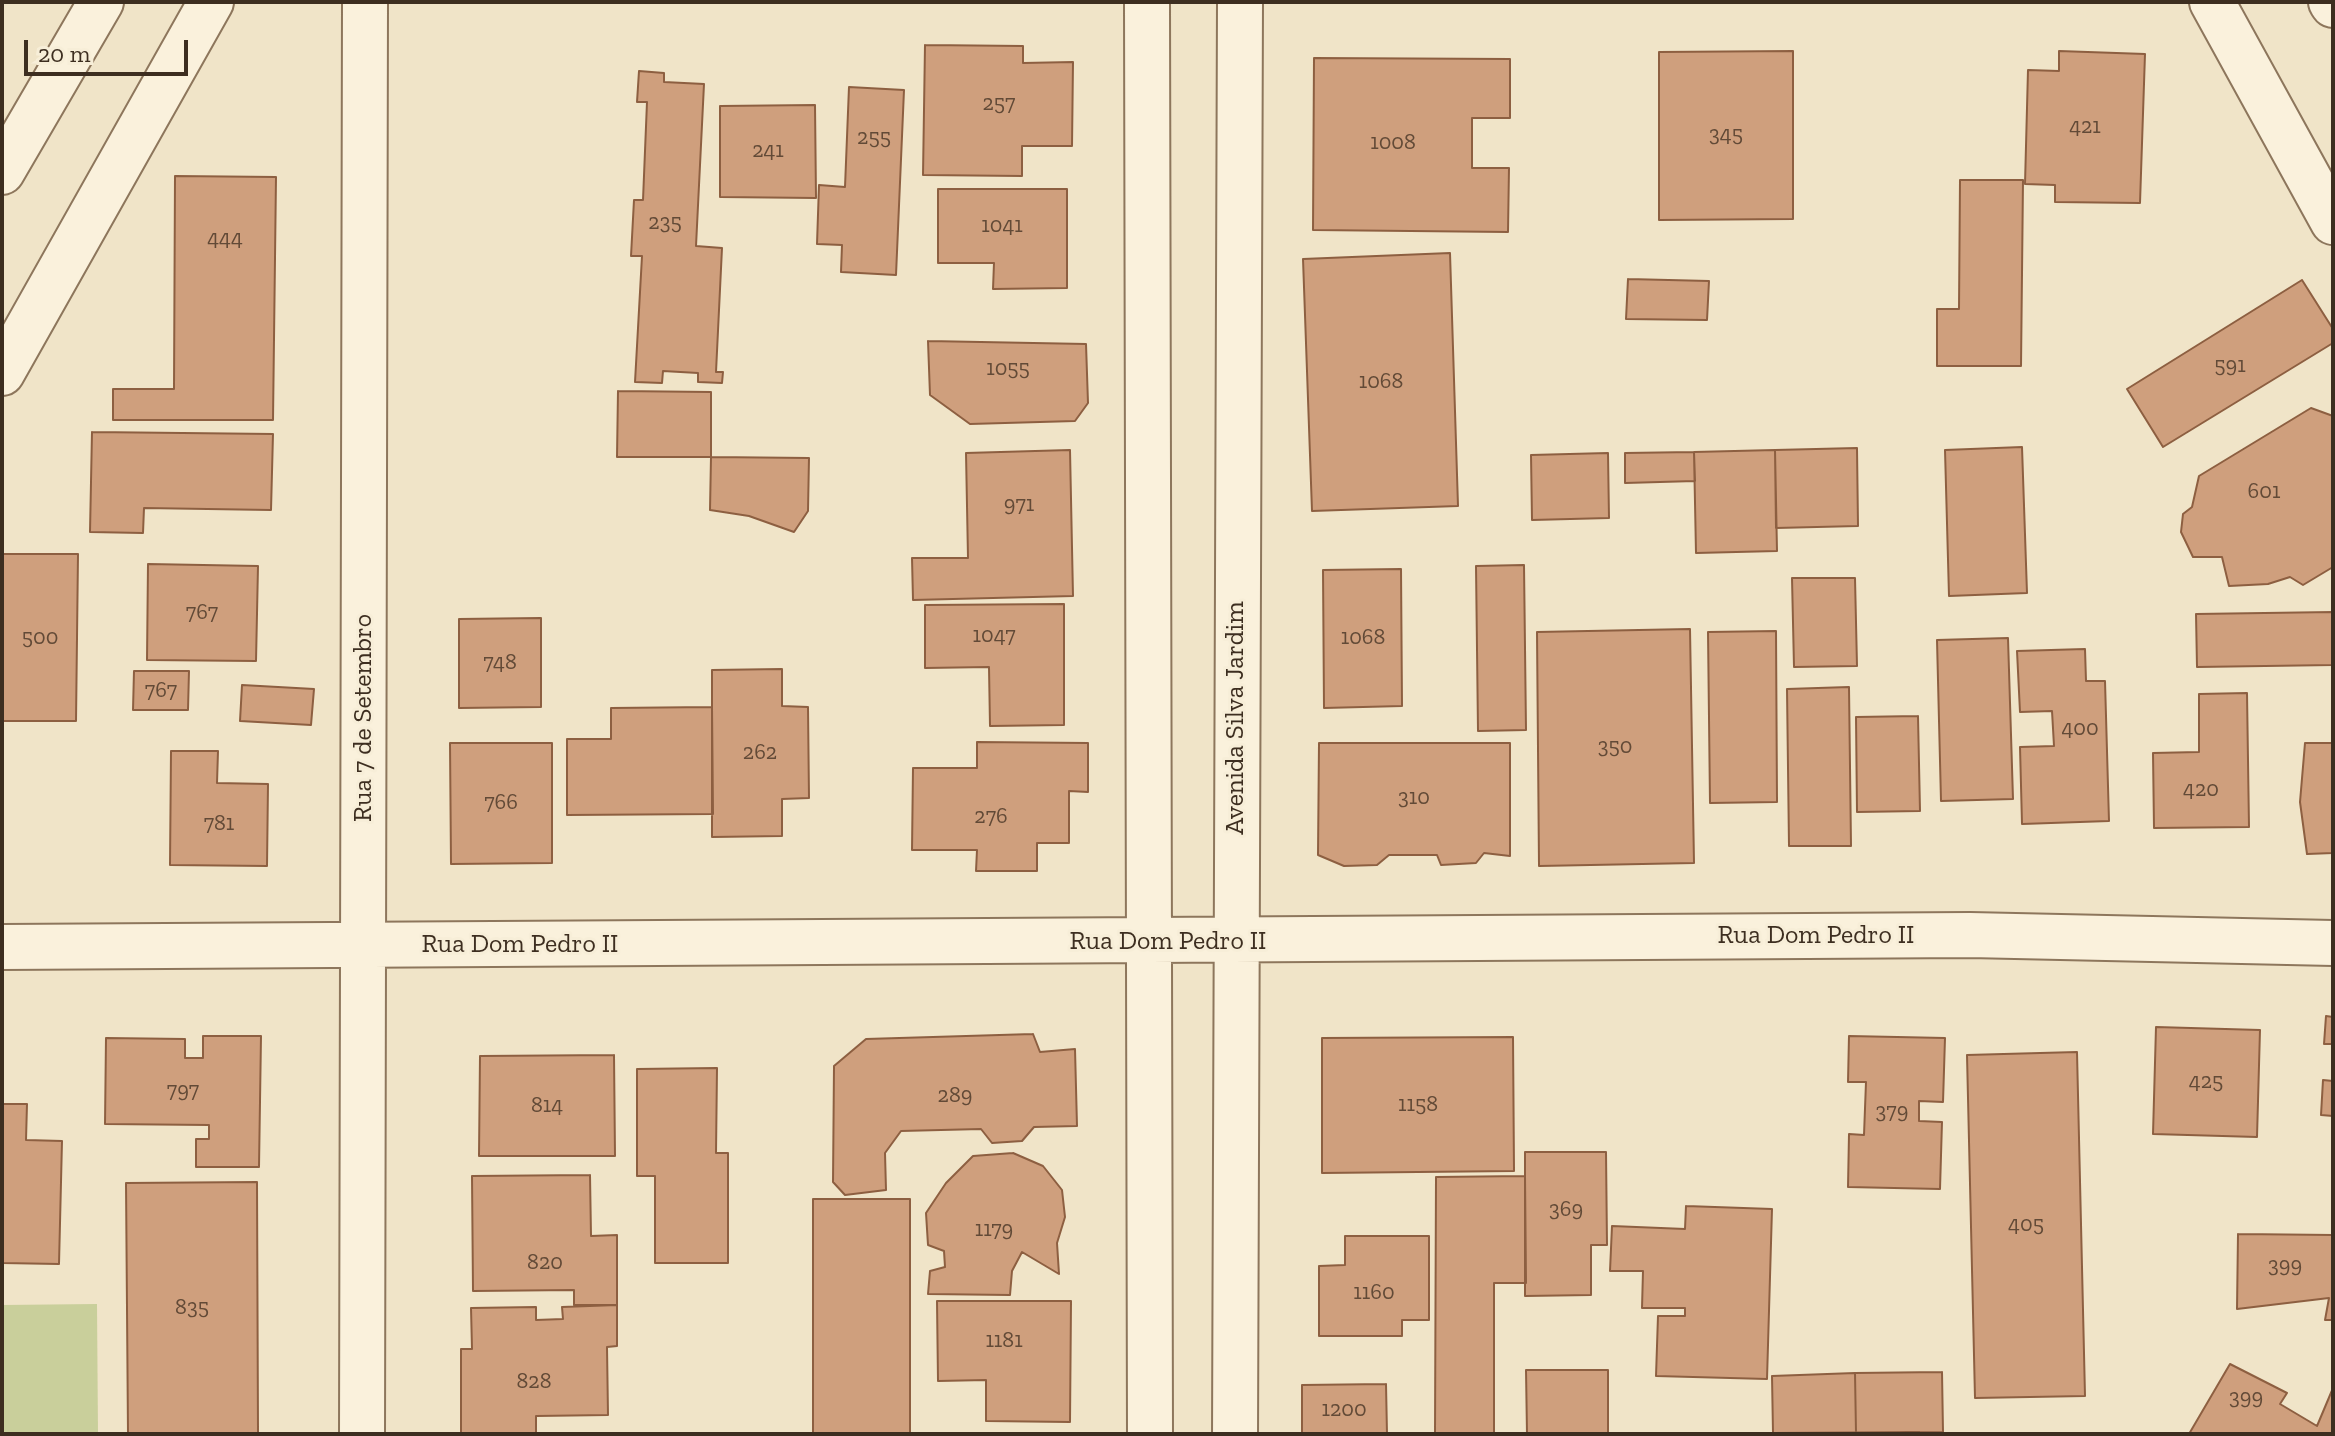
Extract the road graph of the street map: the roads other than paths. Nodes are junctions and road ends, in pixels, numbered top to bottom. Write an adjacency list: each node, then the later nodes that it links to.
1 (101, 2): 7 (street)
2 (211, 2): 9 (street)
3 (365, 2): 13 (street, Rua 7 de Setembro)
4 (1147, 2): 11 (street)
5 (1240, 2): 10 (street, Avenida Silva Jardim)
6 (2212, 2): 8 (street)
7 (2, 172)
8 (2333, 222)
9 (2, 373)
10 (1235, 941): 11 (street, Rua Dom Pedro II); 12 (street, Rua Dom Pedro II); 17 (street, Avenida Silva Jardim)
11 (1149, 942): 13 (street, Rua Dom Pedro II); 16 (street)
12 (2333, 943)
13 (363, 946): 14 (street, Rua Dom Pedro II); 15 (street, Rua 7 de Setembro)
14 (2, 947)
15 (362, 1434)
16 (1150, 1434)
17 (1235, 1434)

